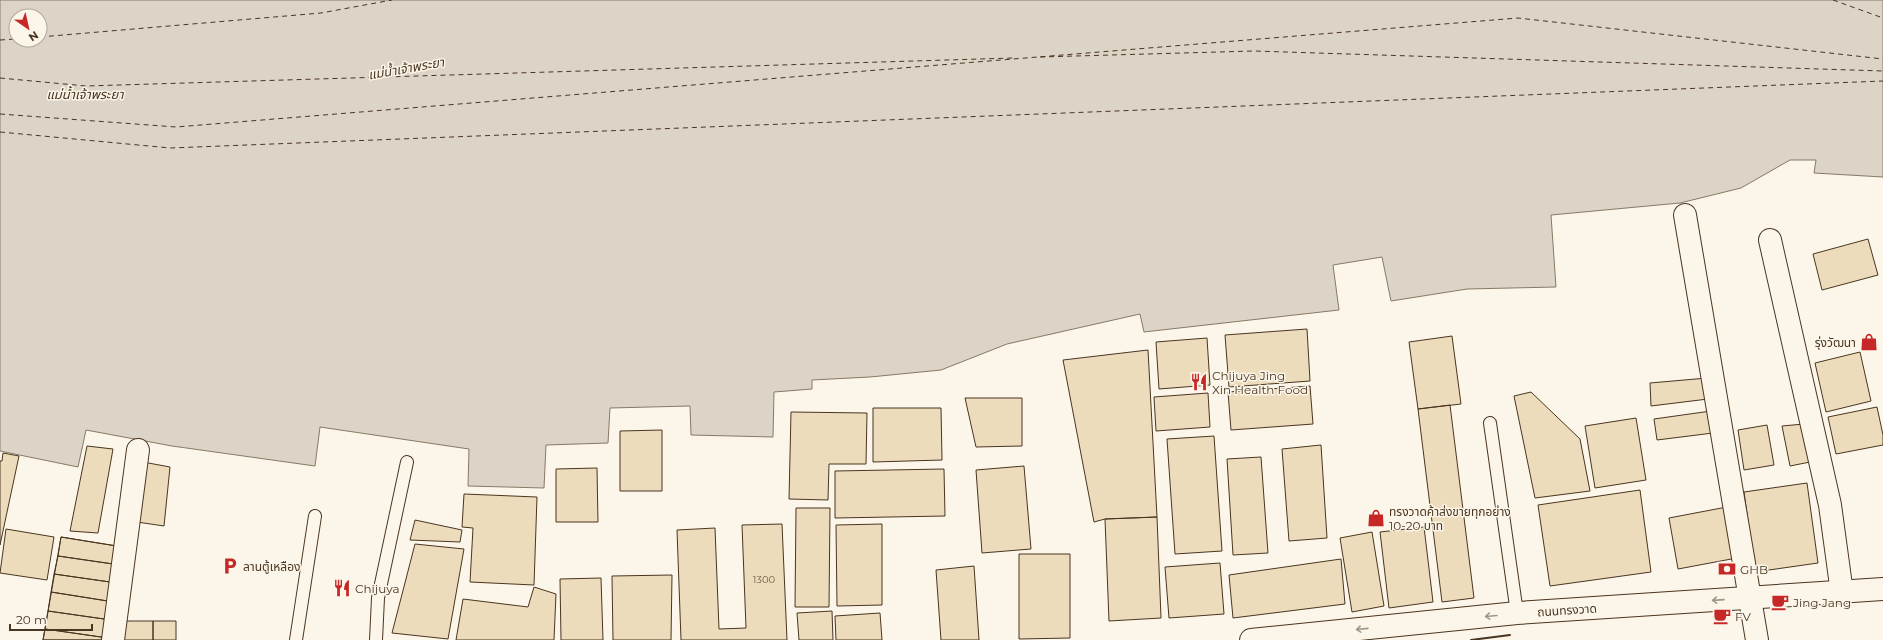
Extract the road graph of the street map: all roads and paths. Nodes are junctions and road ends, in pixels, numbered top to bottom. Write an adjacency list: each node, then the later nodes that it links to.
1 (1685, 215): 9 (street)
2 (1770, 240): 8 (street)
3 (1490, 423): 10 (lane)
4 (138, 450): 11 (street)
5 (407, 462): 13 (lane)
6 (315, 516): 12 (lane)
7 (1883, 589): 8 (street, ถนนทรงวาด)
8 (1842, 593): 9 (street, ถนนทรงวาด)
9 (1751, 598): 10 (street, ถนนทรงวาด, one-way to 10); 15 (street)
10 (1517, 613): 14 (street, ถนนทรงวาด, one-way to 14)
11 (113, 640)
12 (296, 640)
13 (376, 640)
14 (1251, 640)
15 (1757, 640)

